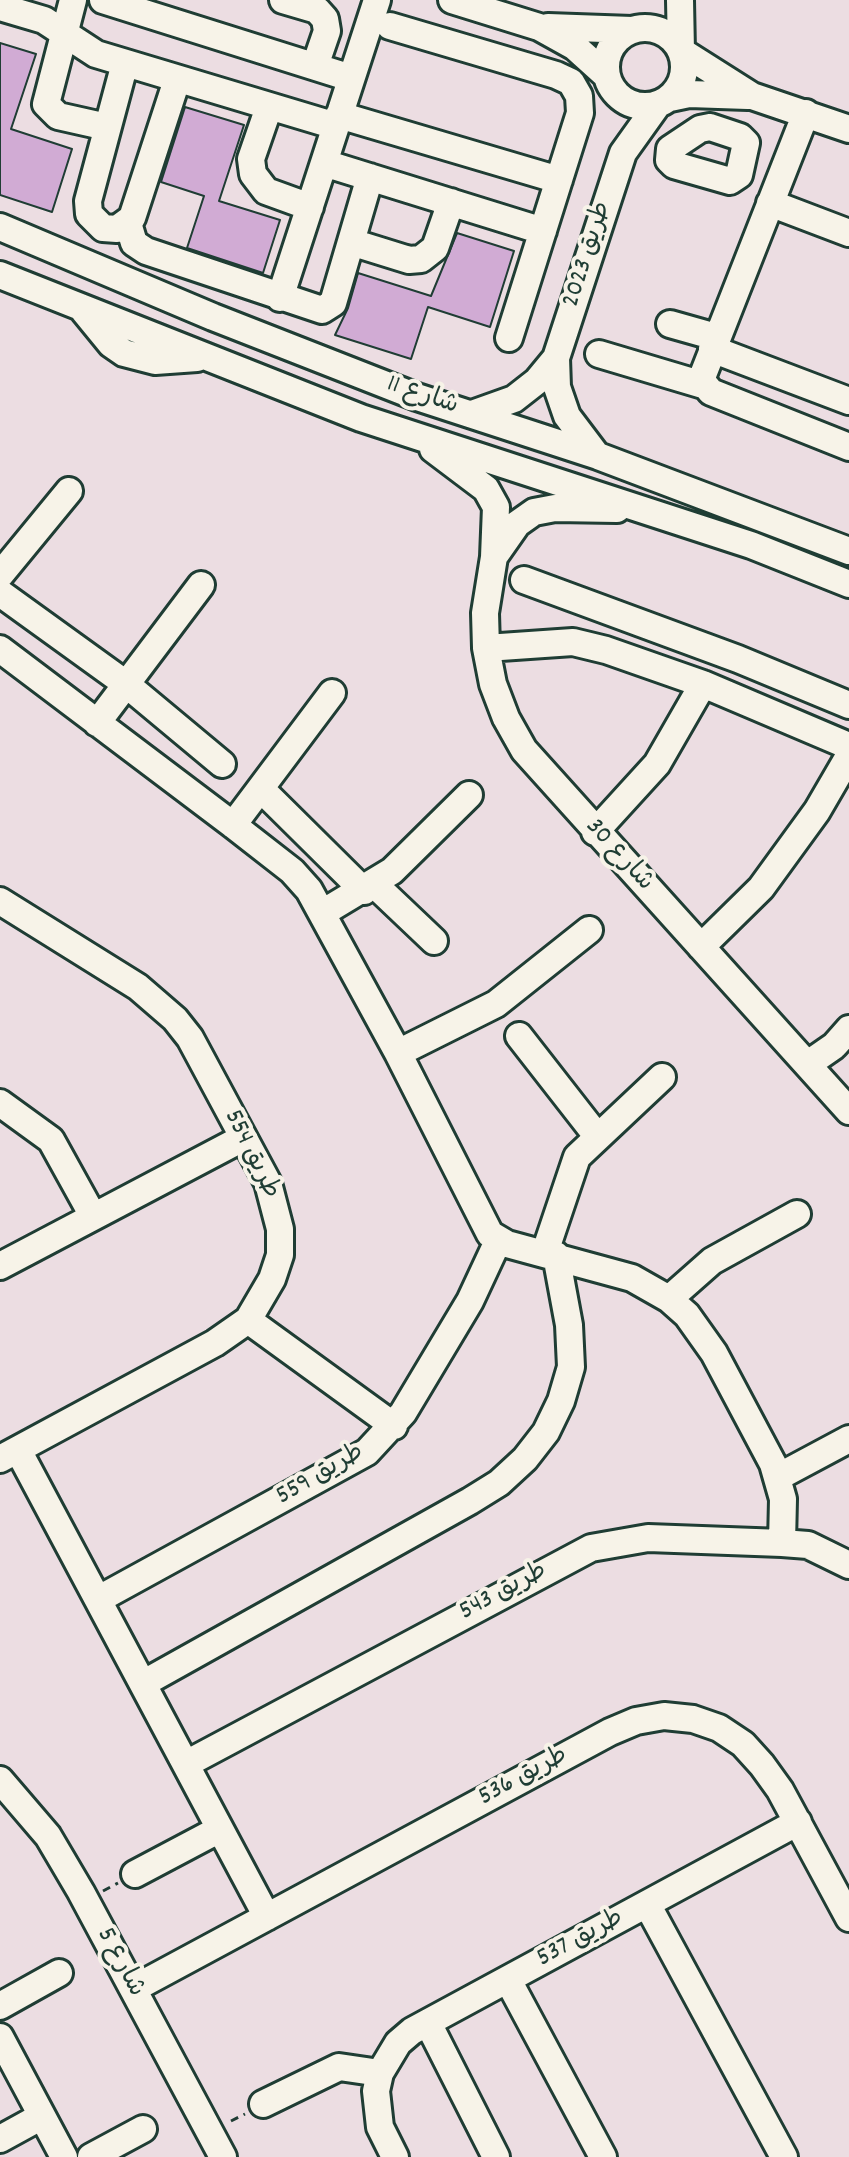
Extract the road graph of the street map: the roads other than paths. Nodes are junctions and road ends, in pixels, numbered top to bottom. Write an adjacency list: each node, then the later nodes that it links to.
1 (73, 0): 13 (street)
2 (103, 0): 16 (street)
3 (283, 0): 16 (street)
4 (377, 0): 17 (street)
5 (452, 0): 8 (street)
6 (667, 0): 12 (street)
7 (680, 0): 14 (street)
8 (495, 6): 11 (street)
9 (0, 7): 13 (street)
10 (390, 26): 31 (street)
11 (539, 27): 12 (street); 19 (street)
12 (636, 29): 14 (street); 19 (street)
13 (64, 31): 15 (street); 25 (street)
14 (681, 51): 20 (street); 21 (street)
15 (125, 63): 18 (street); 25 (street)
16 (315, 66): 17 (street)
17 (351, 78): 24 (street)
18 (177, 80): 22 (street); 35 (street)
19 (608, 81): 21 (street); 27 (street, طريق 2023)
20 (752, 96): 21 (street); 23 (street)
21 (664, 101): 27 (street, طريق 2023)
22 (269, 107): 24 (street); 34 (street)
23 (806, 113): 26 (street); 32 (street)
24 (338, 121): 28 (street); 31 (street)
25 (107, 127): 35 (street)
26 (849, 129)
27 (623, 153): 45 (street, طريق 2023)
28 (324, 163): 29 (street); 34 (street)
29 (370, 177): 33 (street); 39 (street)
30 (734, 179): 32 (street)
31 (559, 180): 37 (street)
32 (772, 199): 38 (street); 46 (street)
33 (451, 202): 37 (street); 39 (street)
34 (310, 207): 41 (street)
35 (128, 223): 41 (street)
36 (0, 227): 48 (street, شارع 11)
37 (543, 231): 43 (street)
38 (849, 233)
39 (351, 242): 41 (street)
40 (0, 275): 49 (street, شارع 11)
41 (280, 298)
42 (670, 324): 46 (street)
43 (509, 338)
44 (599, 354): 46 (street)
45 (556, 358): 48 (street, طريق 2023); 51 (street, طريق 2023)
46 (709, 361): 47 (street); 50 (street)
47 (849, 401)
48 (472, 414): 51 (street, شارع 11)
49 (424, 440): 53 (street, شارع 11); 55 (street, شارع 30)
50 (849, 447)
51 (598, 456): 54 (street, شارع 11)
52 (69, 491): 56 (street)
53 (631, 507): 55 (street, شارع 30); 58 (street, شارع 11)
54 (849, 551)
55 (494, 557): 62 (street, شارع 30)
56 (0, 575)
57 (524, 580): 61 (street)
58 (849, 584)
59 (201, 585): 65 (street)
60 (0, 593): 65 (street)
61 (649, 625): 64 (street); 68 (street)
62 (486, 648): 64 (street); 76 (street, شارع 30)
63 (0, 649): 69 (street)
64 (639, 660): 66 (street)
65 (126, 684): 69 (street); 72 (street)
66 (703, 684): 70 (street); 76 (street)
67 (332, 693): 73 (street)
68 (849, 705)
69 (97, 723): 75 (street)
70 (849, 746)
71 (849, 756): 82 (street)
72 (222, 764)
73 (261, 789): 75 (street); 77 (street)
74 (469, 795): 77 (street)
75 (233, 825): 79 (street)
76 (595, 832): 82 (street, شارع 30)
77 (369, 888): 79 (street); 81 (street)
78 (0, 901): 91 (street, طريق 554)
79 (324, 912): 85 (street)
80 (589, 930): 85 (street)
81 (434, 941)
82 (701, 947): 86 (street, شارع 30)
83 (849, 1029): 86 (street)
84 (519, 1036): 90 (street)
85 (398, 1053): 94 (street)
86 (808, 1064): 89 (street, شارع 30)
87 (662, 1077): 90 (street)
88 (0, 1103): 93 (street)
89 (849, 1111)
90 (597, 1136): 95 (street)
91 (243, 1138): 93 (street); 98 (street, طريق 554)
92 (797, 1214): 97 (street)
93 (93, 1216): 96 (street)
94 (498, 1241): 95 (street); 99 (street, طريق 559)
95 (551, 1254): 97 (street); 106 (street)
96 (0, 1266)
97 (669, 1299): 102 (street)
98 (248, 1320): 99 (street); 101 (street, طريق 554)
99 (394, 1426): 105 (street, طريق 559)
100 (849, 1439): 102 (street)
101 (9, 1454): 105 (street)
102 (778, 1477): 103 (street)
103 (782, 1543): 104 (street, طريق 543); 107 (street, طريق 543)
104 (849, 1565)
105 (99, 1599): 106 (street)
106 (144, 1683): 107 (street)
107 (186, 1764): 110 (street)
108 (0, 1780): 117 (street, شارع 5)
109 (798, 1822): 112 (street, طريق 537); 113 (street, طريق 536); 114 (street, طريق 536)
110 (220, 1829): 111 (street); 113 (street)
111 (135, 1874)
112 (647, 1904): 116 (street, طريق 537); 132 (street)
113 (267, 1917): 117 (street, طريق 536)
114 (849, 1918)
115 (59, 1973): 118 (street)
116 (508, 1980): 119 (street, طريق 537); 131 (street)
117 (133, 1989): 128 (street, شارع 5)
118 (0, 2006)
119 (428, 2023): 121 (street, طريق 537); 130 (street)
120 (2, 2047): 123 (street)
121 (380, 2073): 122 (street); 129 (street)
122 (263, 2104)
123 (42, 2116): 125 (street); 126 (street)
124 (143, 2129): 127 (street)
125 (0, 2139)
126 (64, 2157)
127 (91, 2157)
128 (223, 2157)
129 (395, 2157)
130 (496, 2157)
131 (603, 2157)
132 (784, 2157)

